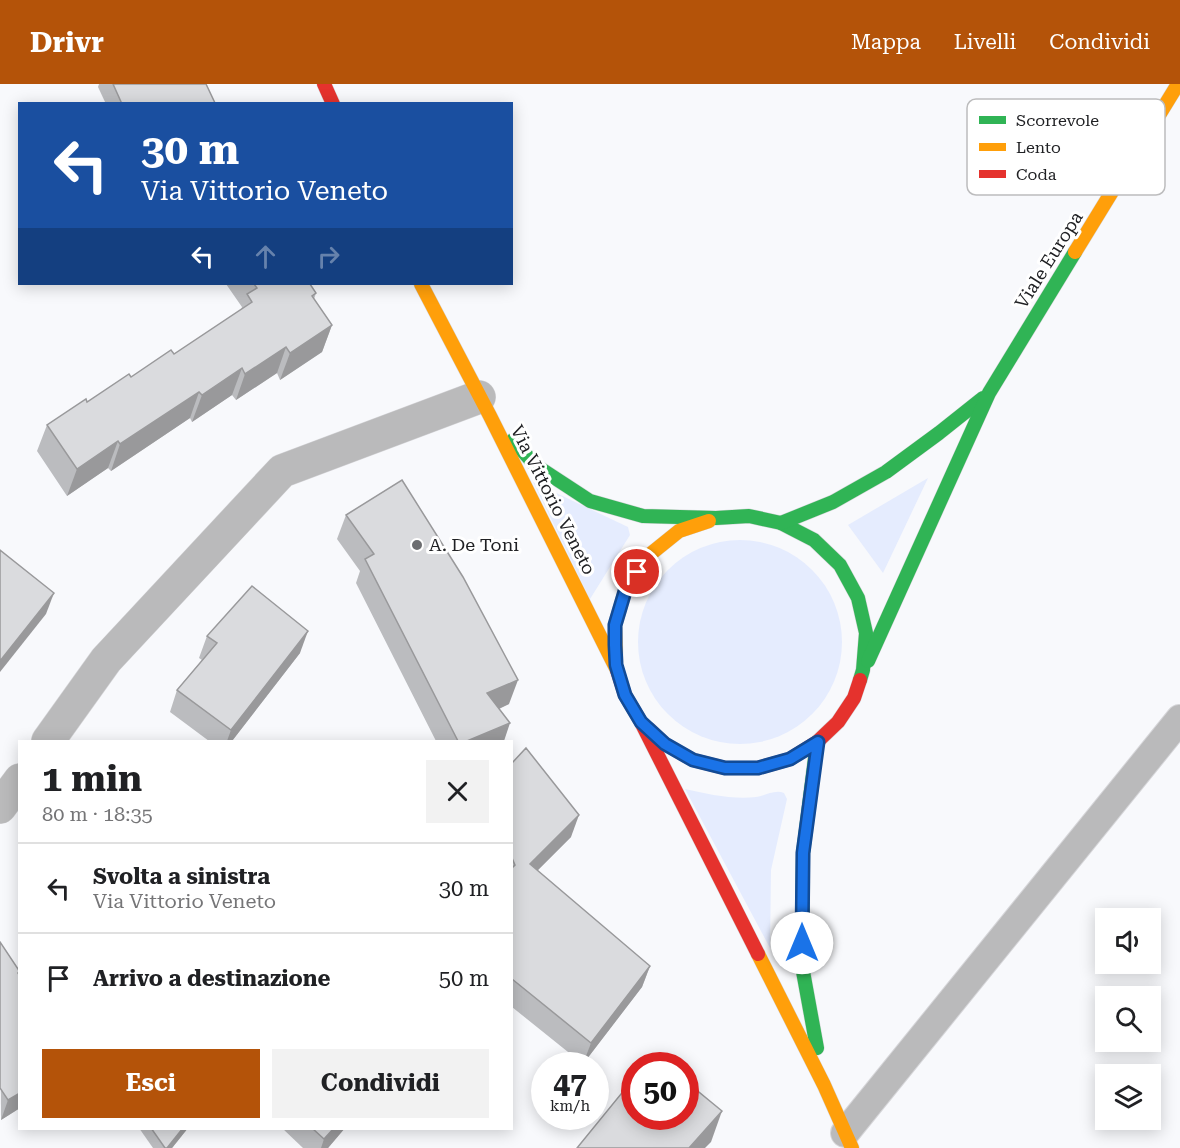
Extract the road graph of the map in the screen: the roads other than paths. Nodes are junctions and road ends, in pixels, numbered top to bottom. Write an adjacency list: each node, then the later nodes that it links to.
1 (324, 84): 3 (main road)
2 (1178, 84): 4 (main road, Viale Europa)
3 (332, 102)
4 (1165, 105)
5 (1110, 195): 7 (main road, Viale Europa)
6 (422, 285): 8 (main road, Via Vittorio Veneto)
7 (989, 393): 10 (main road, Viale Europa); 12 (main road, Viale Europa)
8 (484, 406): 9 (main road, Via Vittorio Veneto); 11 (main road, Via Vittorio Veneto); 15 (street)
9 (716, 518): 10 (main road, Via Vittorio Veneto); 11 (main road, Via Vittorio Veneto)
10 (781, 523): 12 (main road, Via Vittorio Veneto)
11 (616, 665): 14 (main road, Via Vittorio Veneto)
12 (863, 670): 16 (main road, Via Vittorio Veneto)
13 (1180, 718): 20 (lane)
14 (641, 722): 16 (main road, Via Vittorio Veneto); 19 (main road, Via Vittorio Veneto)
15 (49, 740)
16 (818, 742): 19 (main road, Via Vittorio Veneto)
17 (18, 783): 18 (street)
18 (0, 807)
19 (824, 1085): 20 (main road, Via Vittorio Veneto)
20 (849, 1141)

